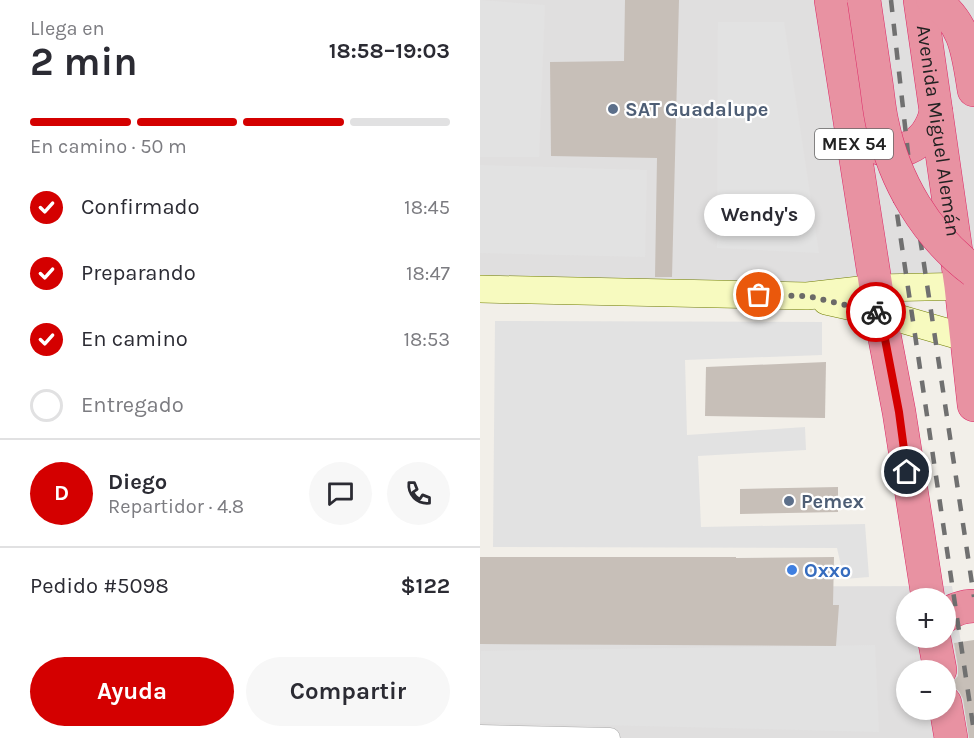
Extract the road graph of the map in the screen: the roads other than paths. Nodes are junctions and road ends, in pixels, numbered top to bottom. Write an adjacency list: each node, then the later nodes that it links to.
1 (831, 0): 6 (highway, MEX 54)
2 (864, 0): 8 (highway, bridge)
3 (920, 0): 7 (highway, Avenida Miguel Alemán)
4 (933, 0): 5 (highway)
5 (974, 90)
6 (849, 112): 7 (highway); 10 (highway, MEX 54)
7 (936, 112): 8 (highway, Avenida Miguel Alemán)
8 (970, 281): 10 (street); 11 (highway, Avenida Miguel Alemán)
9 (480, 289): 10 (street)
10 (878, 301): 11 (street); 13 (highway, MEX 54)
11 (970, 338): 12 (highway, Avenida Miguel Alemán)
12 (974, 405)
13 (926, 588)
14 (974, 606): 15 (highway)
15 (956, 608)
16 (948, 720): 20 (highway)
17 (480, 735): 18 (street)
18 (506, 737): 19 (street)
19 (610, 738)
20 (951, 738)

